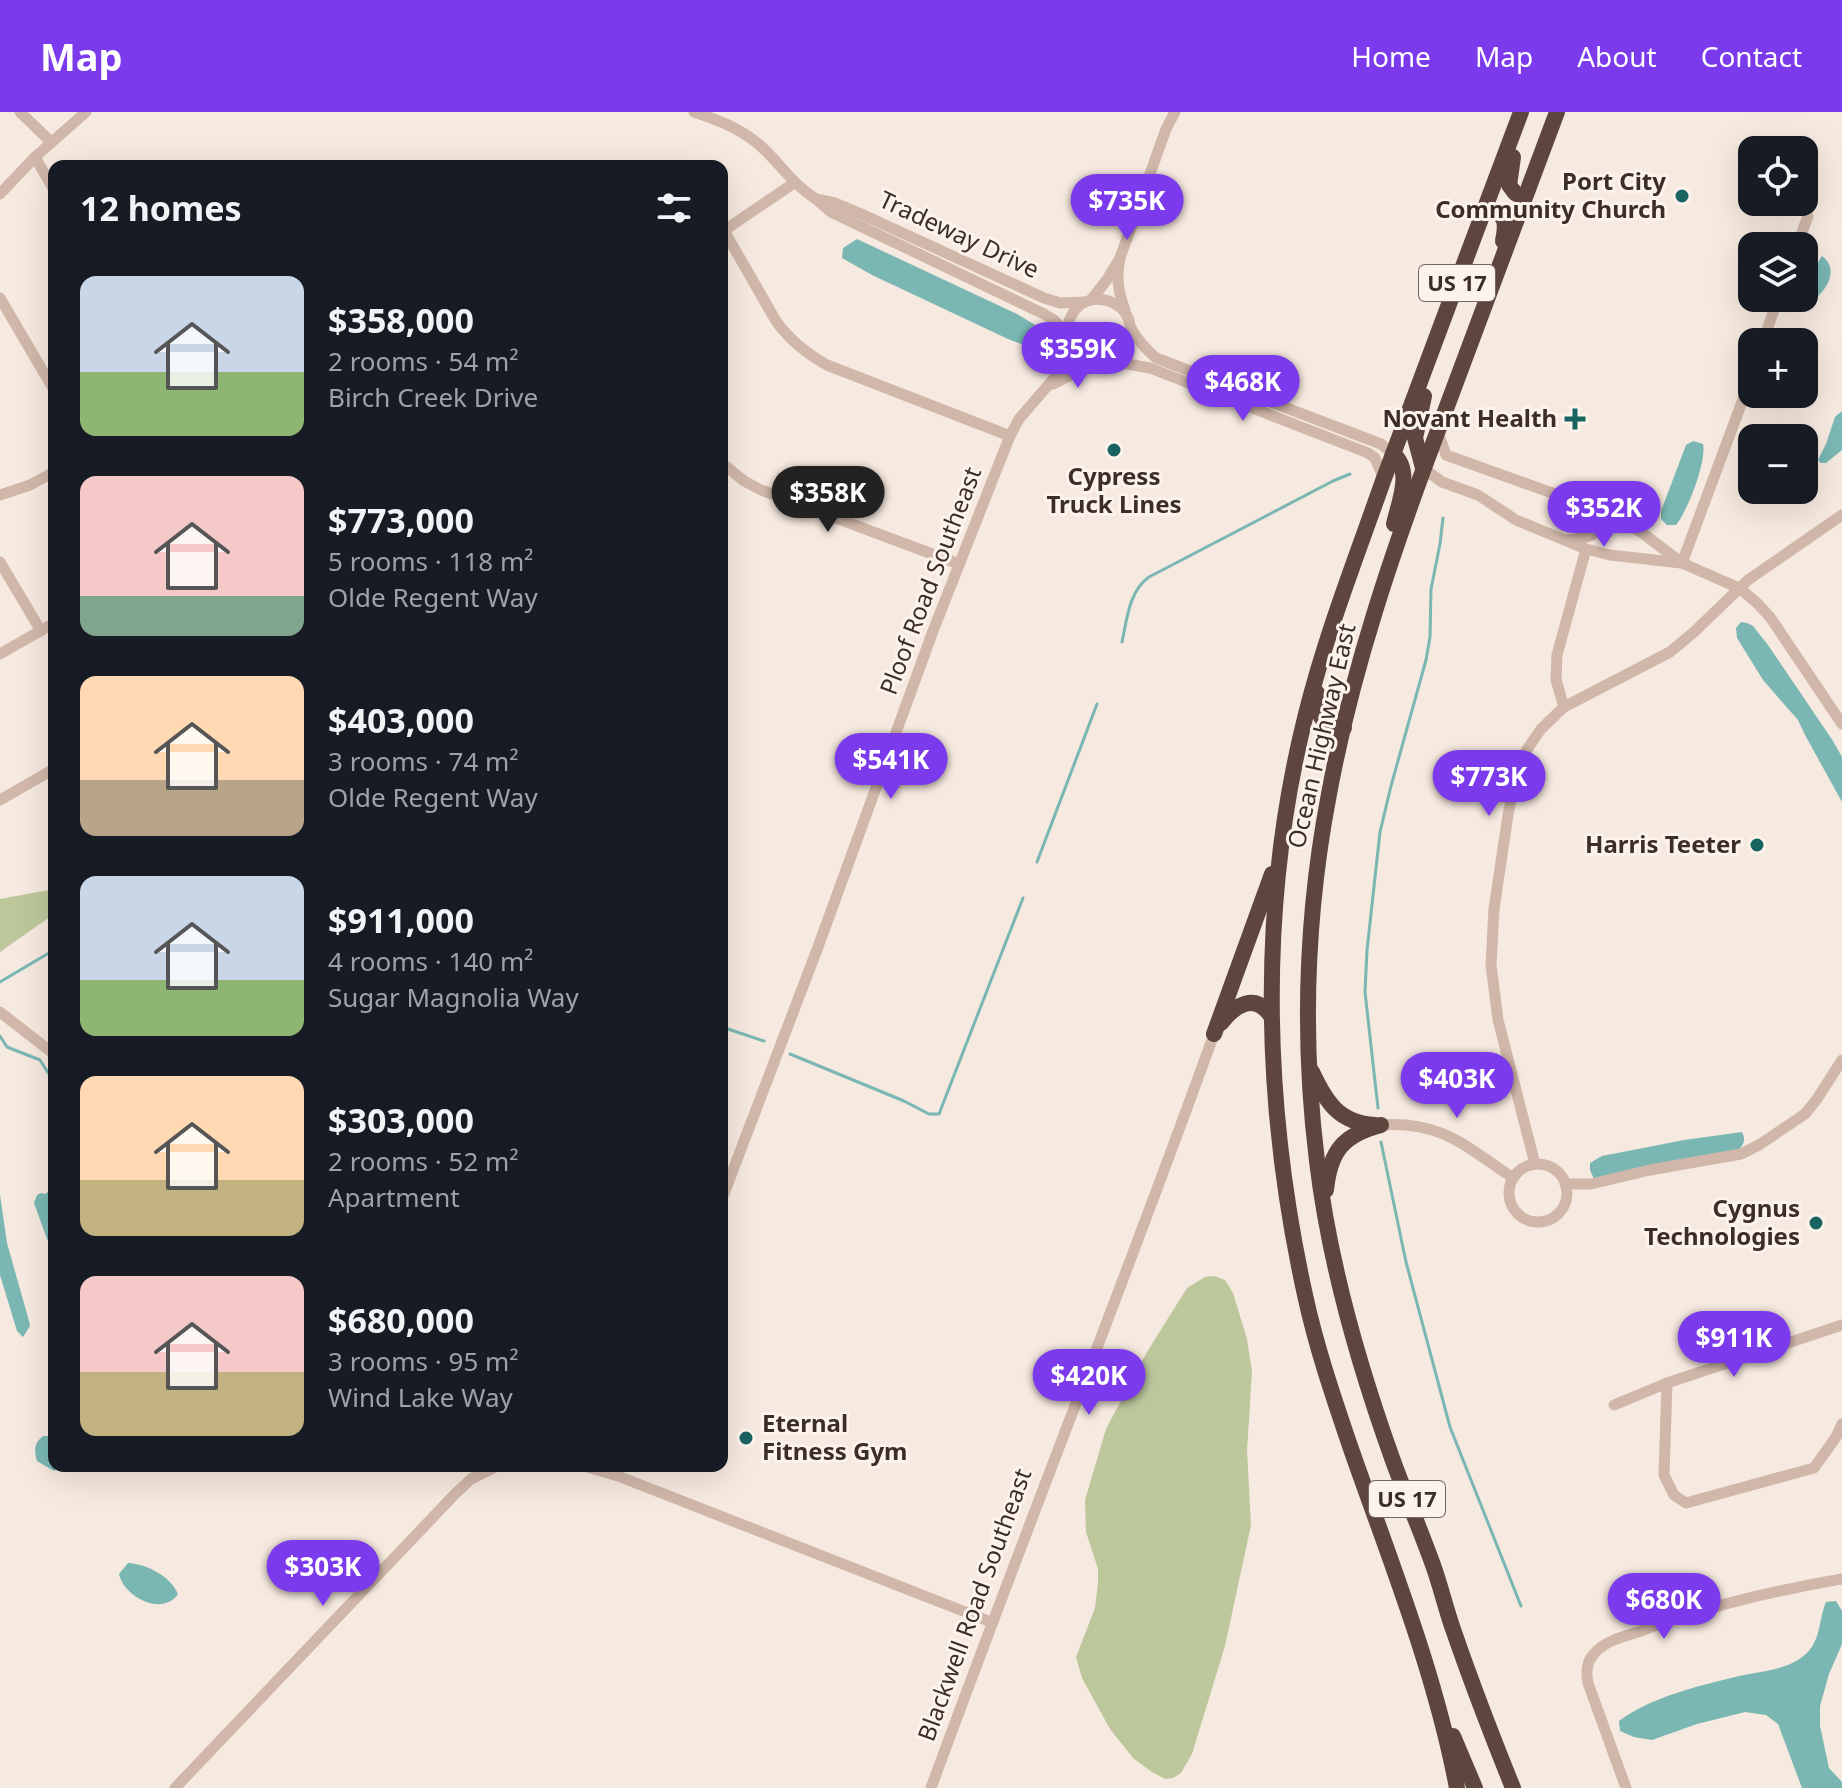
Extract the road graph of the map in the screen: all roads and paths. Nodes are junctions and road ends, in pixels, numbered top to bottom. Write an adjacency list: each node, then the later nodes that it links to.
1 (20, 112): 7 (street)
2 (86, 112): 7 (street)
3 (694, 112): 10 (street, Tradeway Drive)
4 (1175, 112): 19 (street)
5 (1521, 112): 12 (highway); 14 (highway, Ocean Highway East / US 17)
6 (1557, 112): 12 (highway, Ocean Highway East / US 17)
7 (51, 142): 8 (street)
8 (35, 157): 9 (street); 11 (street)
9 (48, 180)
10 (794, 183): 13 (street, Tradeway Drive); 16 (street)
11 (0, 194)
12 (1524, 198): 20 (highway, Ocean Highway East / US 17)
13 (816, 199): 22 (street, Tradeway Drive); 25 (street, Tradeway Drive)
14 (1486, 208): 20 (highway); 23 (highway, Ocean Highway East / US 17)
15 (1808, 216): 17 (street)
16 (728, 227)
17 (1802, 232)
18 (728, 239): 31 (street)
19 (1120, 258): 22 (street); 24 (street)
20 (1498, 270): 30 (highway, Ocean Highway East / US 17)
21 (0, 298): 27 (street)
22 (1088, 301): 24 (street); 25 (street)
23 (1443, 321): 32 (highway, Ocean Highway East / US 17); 34 (highway)
24 (1129, 323): 26 (street); 32 (street)
25 (1068, 337): 26 (street); 28 (street, Ploof Road Southeast)
26 (1106, 362): 28 (street, Ploof Road Southeast); 36 (street)
27 (48, 380)
28 (1043, 392): 31 (street, Ploof Road Southeast)
29 (1740, 408): 43 (street)
30 (1437, 431): 34 (highway, Ocean Highway East / US 17); 38 (street)
31 (1010, 436): 44 (street, Ploof Road Southeast)
32 (1393, 454): 36 (highway, Ocean Highway East / US 17); 46 (highway)
33 (728, 468): 44 (street)
34 (1423, 468): 40 (street); 46 (highway, Ocean Highway East / US 17)
35 (48, 475): 37 (street)
36 (1384, 479): 50 (highway, Ocean Highway East / US 17)
37 (0, 495)
38 (1608, 513): 40 (street); 43 (street)
39 (1842, 515): 45 (street)
40 (1565, 540): 41 (street)
41 (1586, 549): 43 (street); 51 (street)
42 (0, 562): 48 (street)
43 (1682, 563): 45 (street)
44 (959, 564): 66 (street, Ploof Road Southeast)
45 (1739, 588): 51 (street); 52 (street)
46 (1376, 608): 53 (highway, Ocean Highway East / US 17)
47 (48, 627): 48 (street)
48 (41, 631): 49 (street)
49 (0, 654)
50 (1317, 675): 53 (highway); 56 (highway, Ocean Highway East / US 17)
51 (1564, 707): 64 (street)
52 (1842, 724)
53 (1344, 728): 62 (highway, Ocean Highway East / US 17)
54 (48, 772): 55 (street)
55 (0, 800)
56 (1282, 847): 58 (highway, Ocean Highway East / US 17); 59 (highway)
57 (0, 1012): 60 (street)
58 (1271, 1016): 59 (highway); 77 (highway, Ocean Highway East / US 17)
59 (1214, 1034): 76 (street, Blackwell Road Southeast)
60 (48, 1049)
61 (1842, 1060): 67 (street)
62 (1309, 1064): 63 (highway); 68 (highway, Ocean Highway East / US 17)
63 (1381, 1125): 65 (street); 68 (highway)
64 (1535, 1164): 65 (street); 67 (street)
65 (1513, 1178): 67 (street)
66 (728, 1183)
67 (1565, 1184)
68 (1324, 1211): 82 (highway, Ocean Highway East / US 17)
69 (1842, 1325): 70 (street)
70 (1667, 1383): 71 (street); 72 (street)
71 (1614, 1405)
72 (1842, 1424)
73 (485, 1472): 78 (street)
74 (622, 1472): 76 (street)
75 (1842, 1579): 83 (street)
76 (991, 1622): 79 (street, Blackwell Road Southeast)
77 (1437, 1701): 80 (highway); 81 (highway, US 17)
78 (175, 1788)
79 (931, 1788)
80 (1457, 1788)
81 (1475, 1788)
82 (1511, 1788)
83 (1626, 1788)

